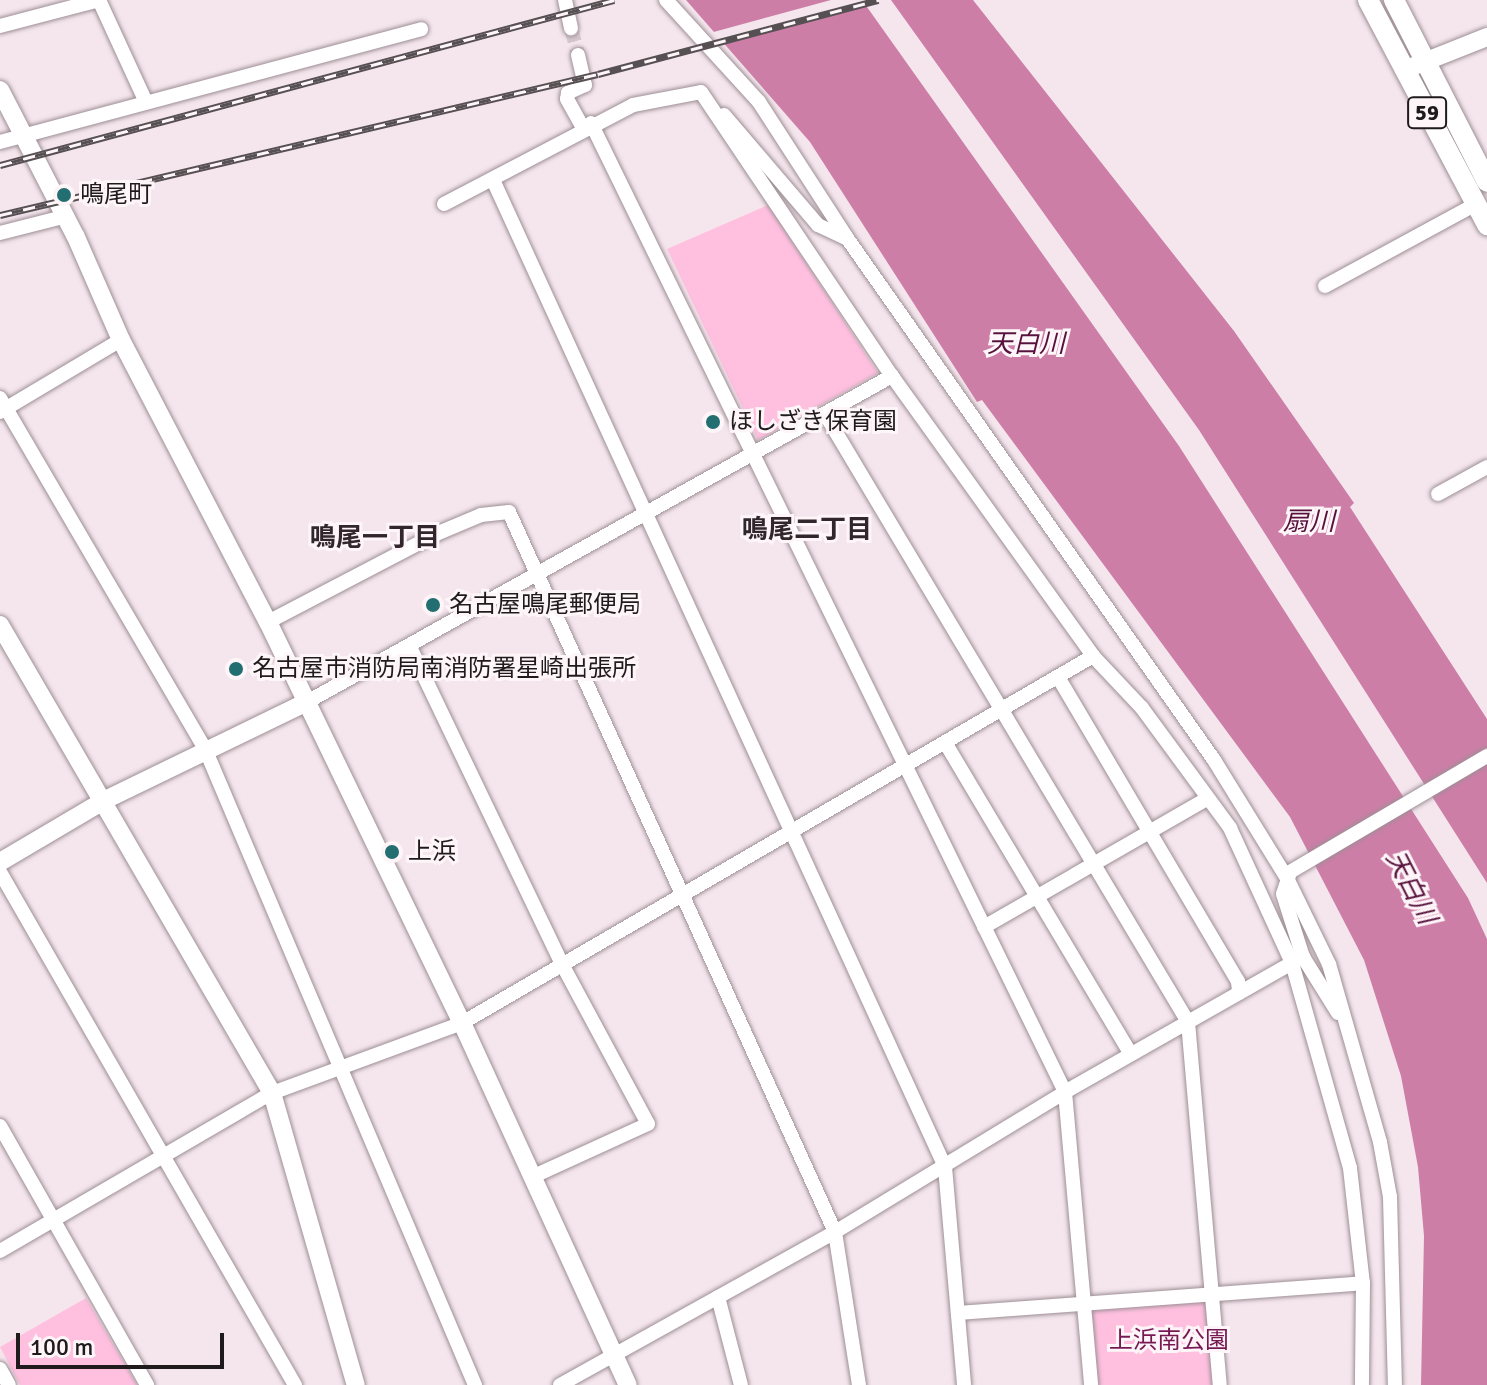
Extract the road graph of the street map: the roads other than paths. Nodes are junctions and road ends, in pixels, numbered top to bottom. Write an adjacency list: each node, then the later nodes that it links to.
1 (99, 0): 6 (street); 15 (street)
2 (565, 0): 7 (street)
3 (666, 0): 26 (street)
4 (1368, 0): 12 (main road, 59)
5 (1394, 0): 11 (main road, 59)
6 (0, 26)
7 (571, 28)
8 (421, 29): 15 (street)
9 (1487, 37): 11 (street)
10 (578, 55): 16 (street)
11 (1425, 60): 12 (street); 20 (main road, 59)
12 (1404, 70): 22 (main road, 59)
13 (0, 90): 17 (street)
14 (701, 92): 16 (street); 26 (street); 29 (street)
15 (146, 102): 17 (street)
16 (587, 126): 19 (street); 32 (street)
17 (22, 136): 18 (street); 23 (street)
18 (0, 142)
19 (493, 180): 21 (street); 35 (street)
20 (1487, 182)
21 (444, 204)
22 (1476, 204): 24 (main road, 59); 27 (street)
23 (63, 217): 25 (street); 28 (street)
24 (1487, 225)
25 (0, 233)
26 (847, 238): 55 (street)
27 (1325, 286)
28 (121, 340): 30 (street); 37 (street)
29 (892, 376): 31 (street); 40 (street)
30 (2, 406): 45 (street)
31 (825, 414): 32 (street); 43 (street)
32 (752, 456): 35 (street); 47 (street)
33 (1487, 467): 34 (street)
34 (1438, 494)
35 (646, 514): 36 (street); 50 (street)
36 (539, 573): 37 (street); 39 (street); 56 (street)
37 (268, 622): 42 (street)
38 (0, 625): 49 (street)
39 (411, 649): 42 (street); 60 (street)
40 (1093, 656): 41 (street); 48 (street)
41 (1058, 677): 43 (street); 51 (street)
42 (307, 702): 45 (street); 63 (street)
43 (1001, 713): 44 (street); 53 (street)
44 (946, 744): 47 (street); 57 (street)
45 (206, 751): 49 (street); 66 (street)
46 (1487, 756): 55 (street)
47 (902, 768): 50 (street); 58 (street)
48 (1208, 798): 51 (street); 59 (street)
49 (103, 801): 52 (street); 68 (street)
50 (794, 831): 56 (street); 71 (street)
51 (1151, 831): 53 (street); 61 (street)
52 (0, 862)
53 (1092, 865): 57 (street); 62 (street)
54 (0, 872): 70 (street)
55 (1289, 875): 59 (street); 64 (street)
56 (686, 895): 60 (street); 74 (street)
57 (1038, 896): 58 (street); 65 (street)
58 (984, 927): 67 (street)
59 (1297, 960): 61 (street); 64 (street); 76 (street)
60 (563, 966): 63 (street); 72 (street)
61 (1239, 993): 62 (street)
62 (1188, 1022): 65 (street); 77 (street)
63 (462, 1023): 66 (street); 72 (street)
64 (1349, 1030): 96 (street)
65 (1131, 1054): 67 (street)
66 (344, 1069): 68 (street); 87 (street)
67 (1065, 1092): 71 (street); 79 (street)
68 (272, 1093): 70 (street); 86 (street)
69 (0, 1126): 73 (street)
70 (162, 1154): 73 (street); 85 (street)
71 (945, 1167): 74 (street); 80 (street)
72 (534, 1176): 81 (street)
73 (53, 1216): 75 (street); 84 (street)
74 (835, 1232): 78 (street); 91 (street)
75 (0, 1251)
76 (1363, 1283): 77 (street); 95 (street)
77 (1214, 1294): 79 (street); 94 (street)
78 (718, 1297): 81 (street); 90 (street)
79 (1085, 1304): 80 (street); 93 (street)
80 (958, 1313): 92 (street)
81 (617, 1353): 88 (street); 89 (street)
82 (0, 1369): 83 (street)
83 (9, 1385)
84 (147, 1385)
85 (295, 1385)
86 (356, 1385)
87 (475, 1385)
88 (560, 1385)
89 (628, 1385)
90 (741, 1385)
91 (859, 1385)
92 (964, 1385)
93 (1091, 1385)
94 (1220, 1385)
95 (1362, 1385)
96 (1395, 1385)

